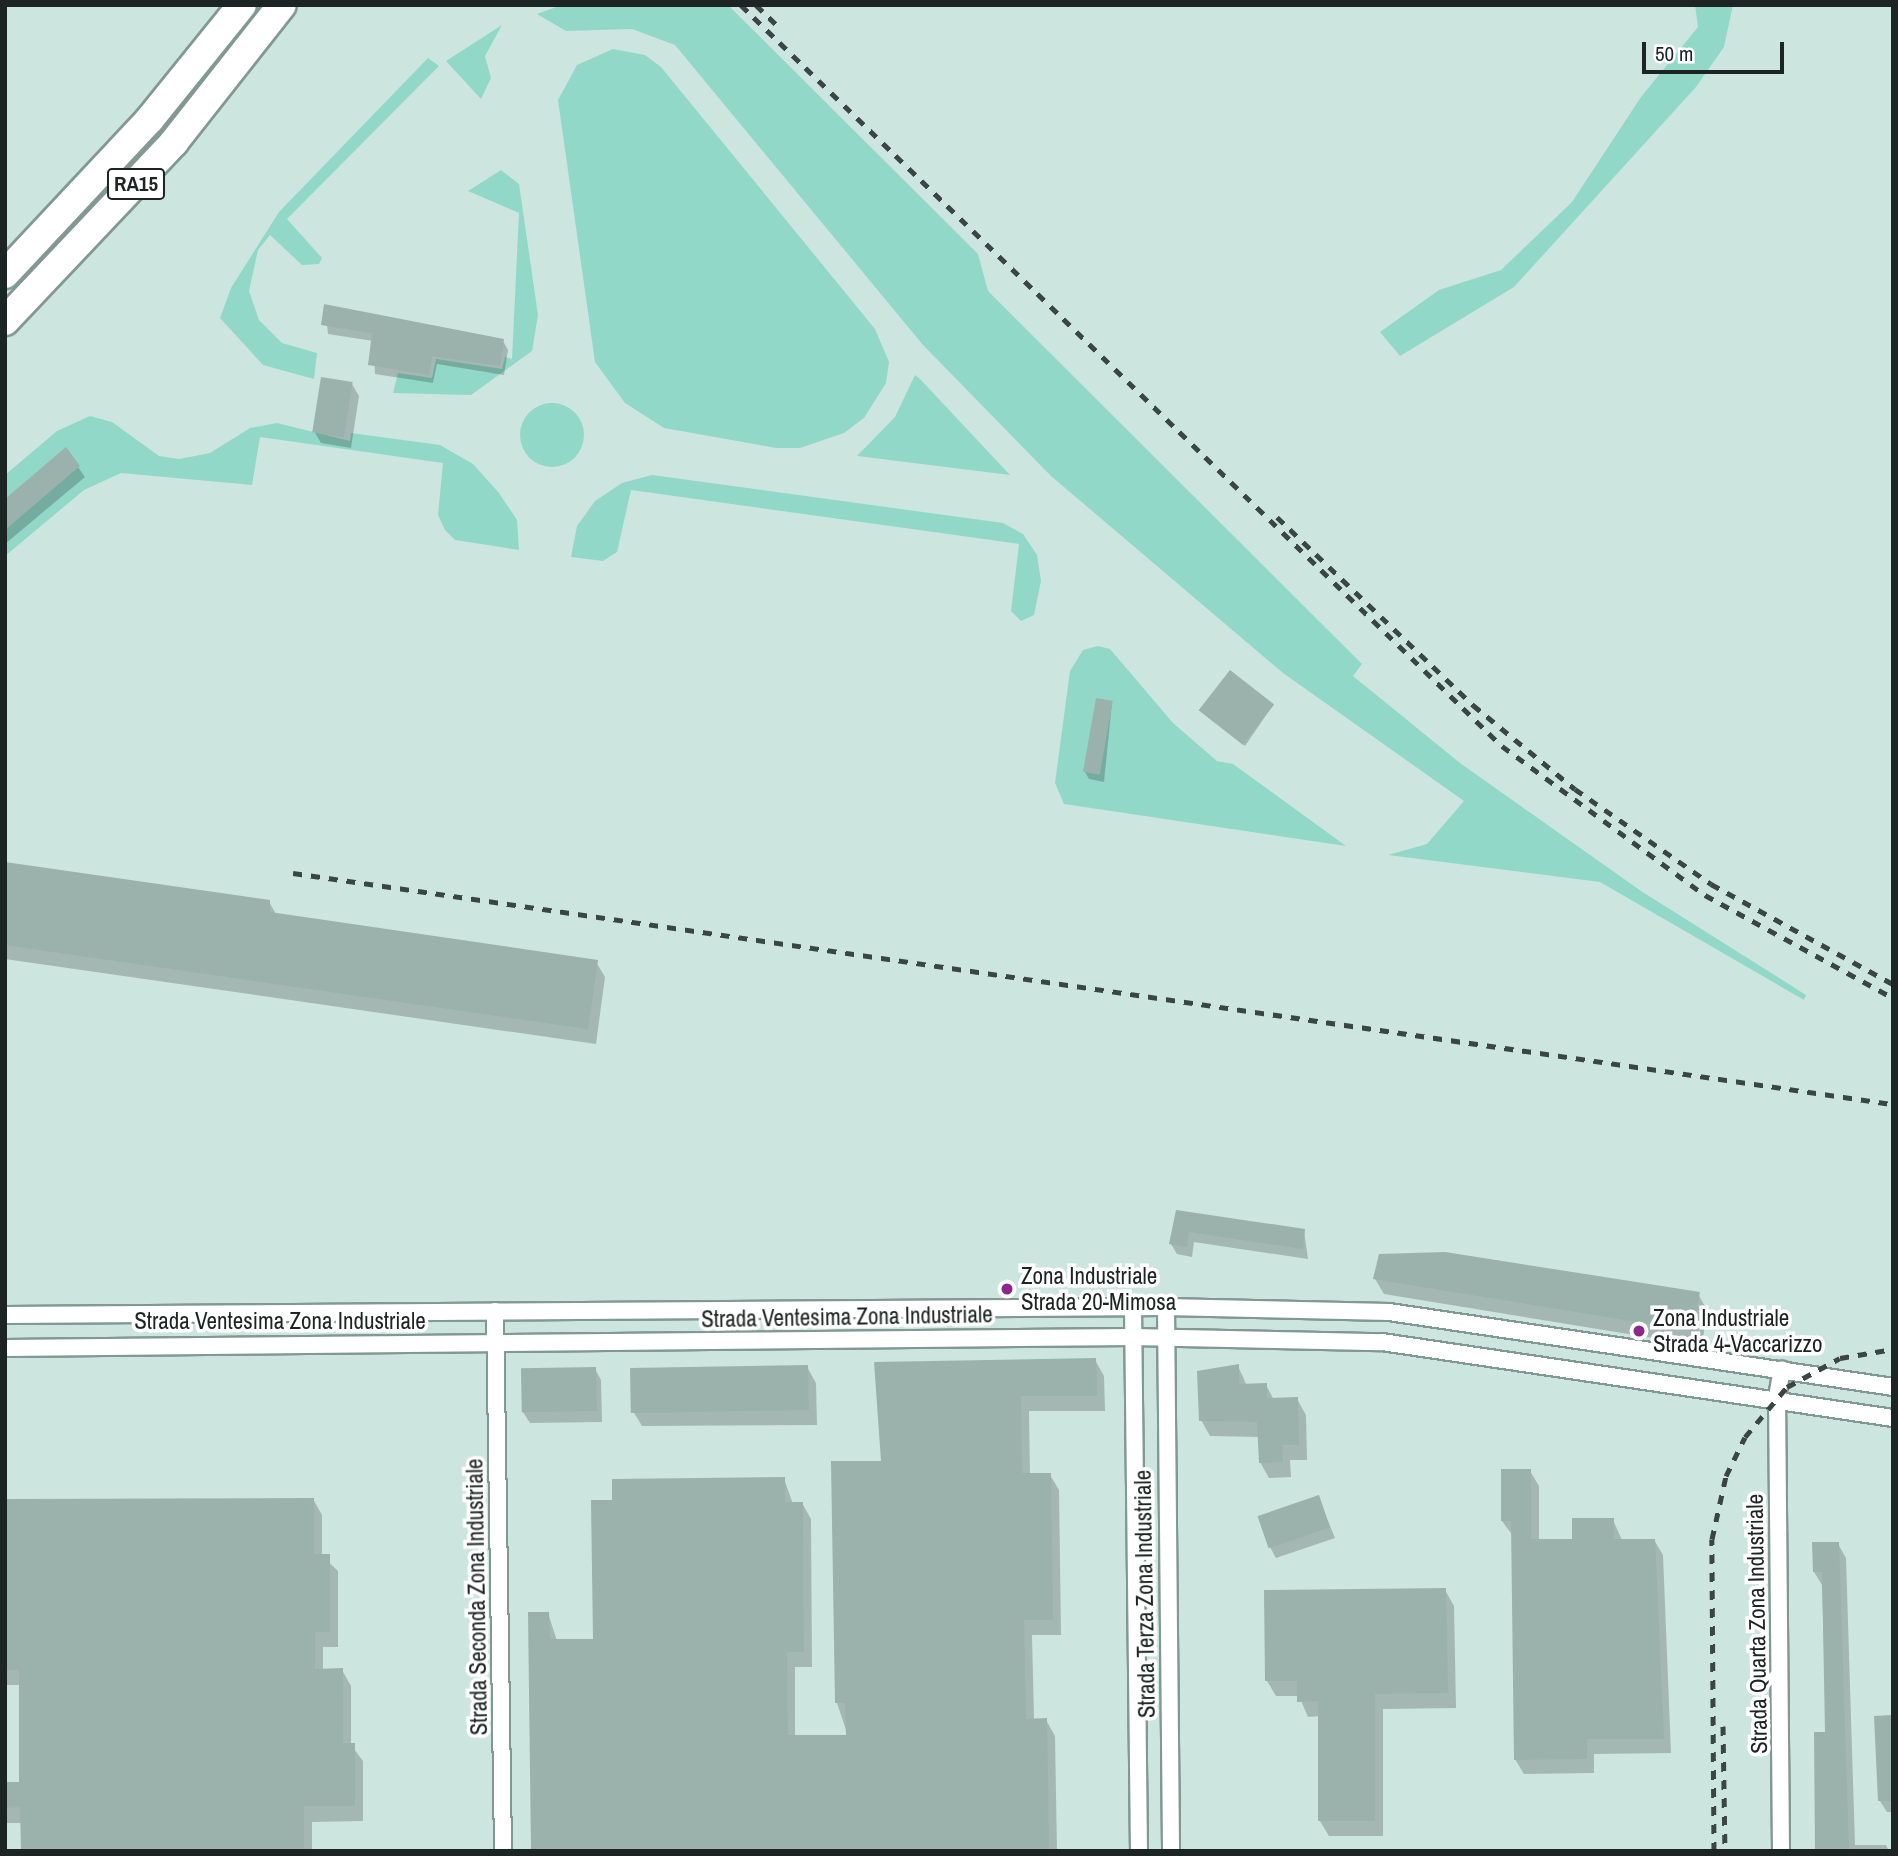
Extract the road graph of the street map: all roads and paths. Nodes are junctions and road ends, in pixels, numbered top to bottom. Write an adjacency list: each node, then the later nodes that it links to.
1 (242, 5): 3 (highway, RA15)
2 (282, 5): 4 (highway, RA15)
3 (5, 274)
4 (5, 321)
5 (1133, 1307): 6 (street, Strada Ventesima Zona Industriale); 7 (street, Strada Ventesima Zona Industriale); 14 (street, Strada Terza Zona Industriale)
6 (1166, 1307): 11 (street, Strada Ventesima Zona Industriale); 12 (street, Strada Terza Zona Industriale)
7 (988, 1308): 8 (street, Strada Ventesima Zona Industriale); 13 (street)
8 (848, 1309): 9 (street, Strada Ventesima Zona Industriale); 15 (street)
9 (495, 1311): 10 (street, Strada Ventesima Zona Industriale); 16 (street, Strada Seconda Zona Industriale)
10 (5, 1315)
11 (1548, 1336): 18 (street); 19 (street, Strada Ventesima Zona Industriale)
12 (1166, 1337): 14 (street, Strada Ventesima Zona Industriale); 18 (street, Strada Ventesima Zona Industriale); 24 (street, Strada Terza Zona Industriale)
13 (988, 1338): 14 (street, Strada Ventesima Zona Industriale); 15 (street, Strada Ventesima Zona Industriale)
14 (1133, 1338): 23 (street, Strada Terza Zona Industriale)
15 (848, 1340): 16 (street, Strada Ventesima Zona Industriale)
16 (495, 1343): 17 (street, Strada Ventesima Zona Industriale); 27 (street, Strada Seconda Zona Industriale)
17 (5, 1348)
18 (1545, 1367): 21 (street, Strada Ventesima Zona Industriale)
19 (1782, 1369): 20 (street, Strada Ventesima Zona Industriale); 21 (street, Strada Quarta Zona Industriale)
20 (1893, 1387)
21 (1777, 1397): 22 (street, Strada Ventesima Zona Industriale); 30 (street, Strada Quarta Zona Industriale)
22 (1893, 1418)
23 (1135, 1429): 24 (street); 25 (street, Strada Terza Zona Industriale)
24 (1166, 1430): 26 (street, Strada Terza Zona Industriale)
25 (1137, 1611): 26 (street); 28 (street, Strada Terza Zona Industriale)
26 (1168, 1611): 29 (street, Strada Terza Zona Industriale)
27 (503, 1851)
28 (1139, 1851)
29 (1171, 1851)
30 (1782, 1851)

